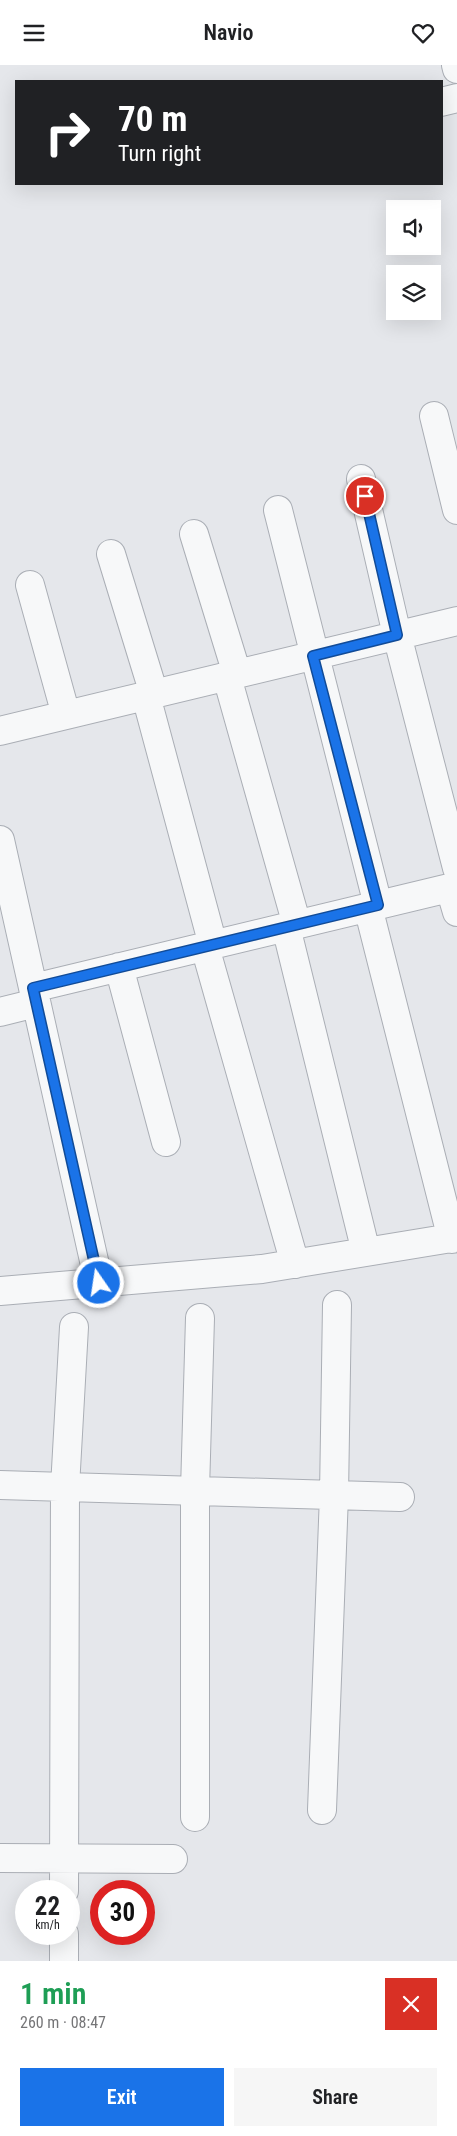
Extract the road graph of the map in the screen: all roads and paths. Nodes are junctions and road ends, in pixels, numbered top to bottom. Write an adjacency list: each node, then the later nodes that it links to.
1 (456, 65): 2 (street)
2 (457, 69)
3 (457, 98): 4 (street)
4 (443, 102)
5 (434, 416): 8 (street)
6 (361, 479): 13 (street)
7 (278, 510): 14 (street)
8 (457, 510)
9 (194, 535): 15 (street)
10 (111, 554): 16 (street)
11 (30, 585): 17 (street)
12 (457, 621): 13 (street)
13 (397, 635): 14 (street); 20 (street)
14 (313, 656): 15 (street); 21 (street)
15 (232, 675): 16 (street); 22 (street)
16 (150, 695): 17 (street); 23 (street)
17 (66, 715): 18 (street)
18 (0, 731)
19 (0, 840): 25 (street)
20 (455, 889): 21 (street)
21 (373, 906): 22 (street); 28 (street)
22 (291, 926): 23 (street); 29 (street)
23 (209, 946): 24 (street); 30 (street)
24 (119, 967): 25 (street); 27 (street)
25 (35, 996): 26 (street); 31 (street)
26 (0, 1012)
27 (166, 1142)
28 (454, 1238): 29 (street)
29 (366, 1252): 30 (street)
30 (295, 1264): 31 (street)
31 (99, 1283): 32 (street)
32 (0, 1291)
33 (337, 1305): 39 (street)
34 (200, 1318): 38 (street)
35 (74, 1327): 37 (street)
36 (0, 1485): 37 (street)
37 (65, 1487): 38 (street); 44 (street)
38 (195, 1491): 39 (street); 42 (street)
39 (334, 1495): 40 (street); 41 (street)
40 (400, 1497)
41 (322, 1811)
42 (195, 1817)
43 (0, 1858): 44 (street)
44 (64, 1859): 45 (street); 46 (street)
45 (173, 1859)
46 (64, 1880)
47 (64, 1945): 48 (street)
48 (64, 1961)

